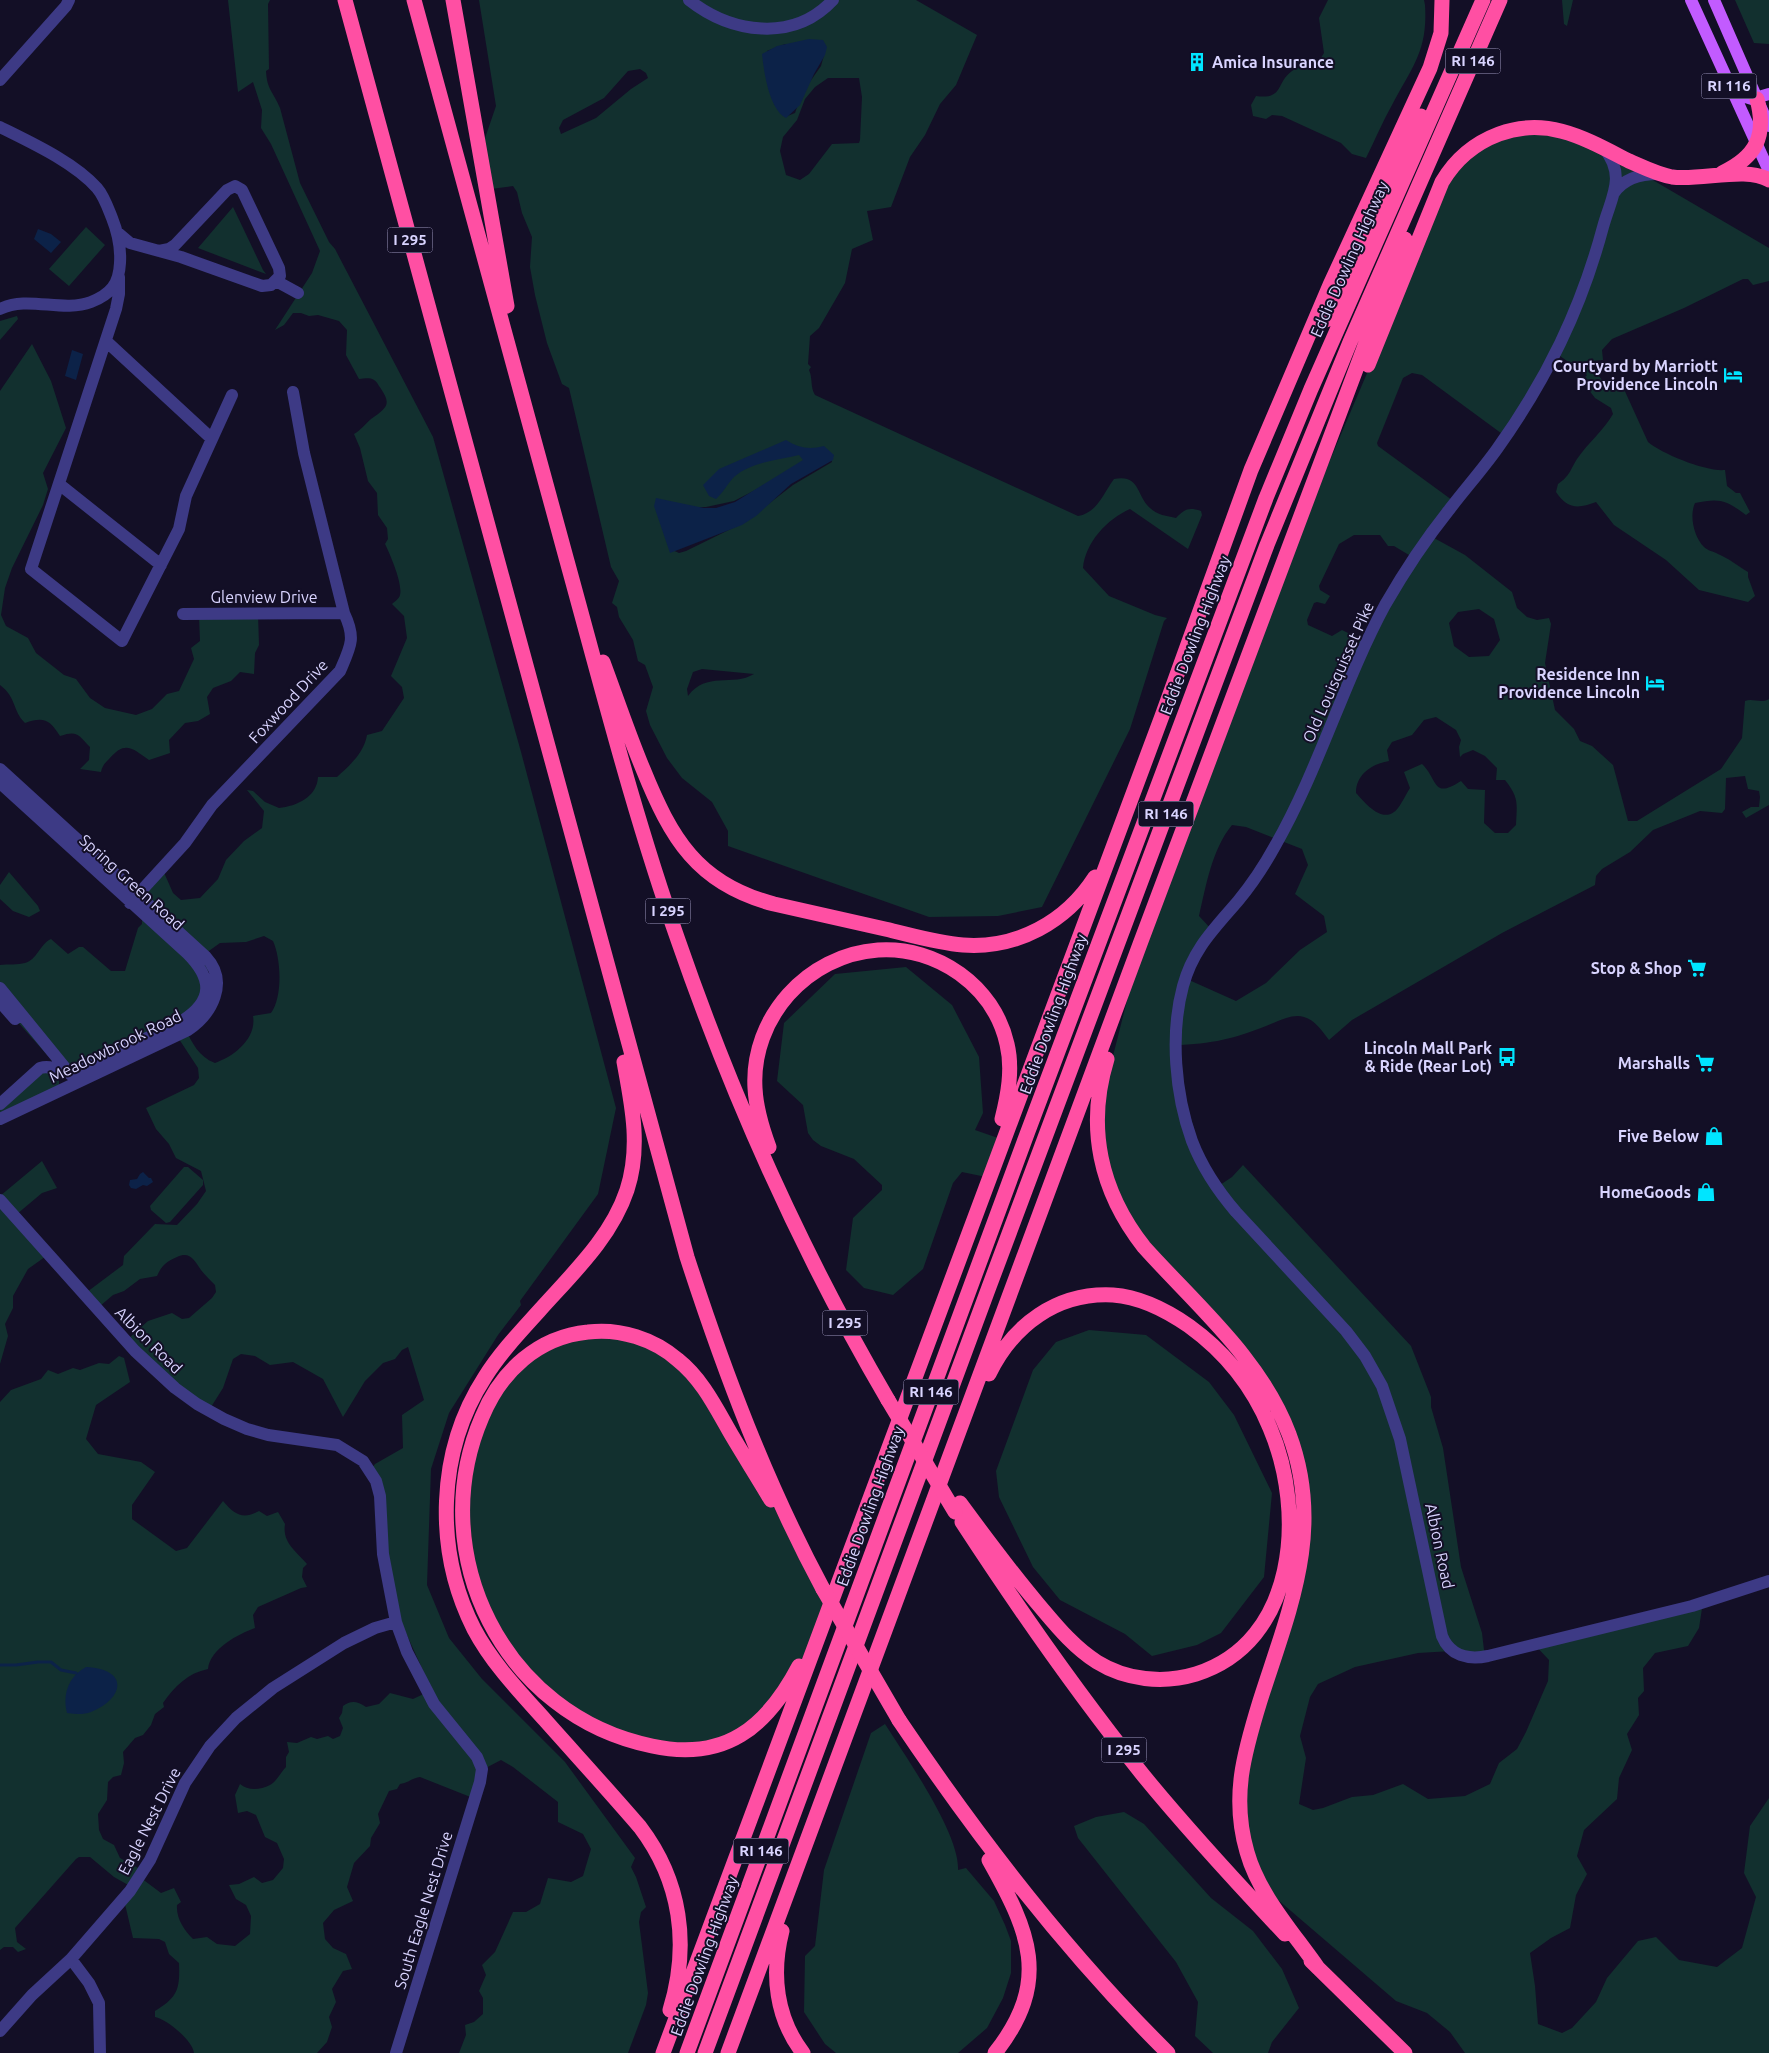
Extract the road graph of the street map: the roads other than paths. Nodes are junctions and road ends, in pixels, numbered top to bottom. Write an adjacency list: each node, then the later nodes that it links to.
1 (69, 0): 13 (street)
2 (345, 0): 49 (highway, I 295)
3 (414, 0): 35 (highway, I 295)
4 (453, 0): 35 (highway)
5 (689, 0): 6 (street)
6 (833, 0)
7 (1442, 0): 38 (highway)
8 (1477, 0): 38 (highway)
9 (1483, 0): 77 (highway, Eddie Dowling Highway / RI 146)
10 (1500, 0): 16 (highway, Eddie Dowling Highway / RI 146)
11 (1690, 0): 14 (main road, RI 116)
12 (1714, 0): 15 (main road, RI 116)
13 (0, 80)
14 (1732, 93): 15 (main road); 19 (main road, RI 116)
15 (1763, 96): 17 (main road, RI 116); 19 (highway)
16 (1446, 122): 41 (highway); 78 (highway, Eddie Dowling Highway / RI 146)
17 (1769, 126)
18 (0, 127): 26 (street)
19 (1756, 145): 21 (main road, RI 116); 23 (highway)
20 (1604, 148): 22 (highway); 25 (street, Old Louisquisset Pike); 41 (highway)
21 (1769, 171)
22 (1662, 175): 23 (highway); 25 (street)
23 (1709, 178): 24 (highway)
24 (1769, 180)
25 (1614, 193): 57 (street, Old Louisquisset Pike)
26 (117, 232): 27 (street); 28 (street)
27 (159, 251): 29 (street); 29 (street)
28 (120, 277): 31 (street); 32 (street)
29 (276, 281): 30 (street)
30 (298, 293)
31 (0, 309)
32 (106, 341): 36 (street); 37 (street)
33 (293, 392): 42 (street, Foxwood Drive)
34 (232, 394): 36 (street)
35 (524, 403): 39 (highway, I 295)
36 (212, 439): 40 (street)
37 (59, 484): 40 (street); 40 (street)
38 (1226, 542): 47 (highway)
39 (568, 564): 47 (highway); 60 (highway, I 295)
40 (161, 565)
41 (1276, 581): 50 (highway)
42 (344, 613): 43 (street, Glenview Drive); 48 (street, Foxwood Drive)
43 (183, 614)
44 (0, 770): 46 (street, Spring Green Road)
45 (0, 783): 46 (street)
46 (58, 830): 48 (street, Spring Green Road)
47 (1115, 838): 59 (highway)
48 (134, 899): 54 (street, Meadowbrook Road)
49 (598, 933): 64 (highway, I 295); 75 (highway)
50 (1140, 944): 61 (highway); 71 (highway)
51 (0, 988): 54 (street)
52 (0, 1002): 53 (street)
53 (58, 1070): 54 (street); 55 (street, Meadowbrook Road)
54 (71, 1082): 56 (street, Meadowbrook Road)
55 (0, 1104)
56 (0, 1119)
57 (1213, 1182): 63 (street, Albion Road)
58 (0, 1200): 66 (street, Albion Road)
59 (975, 1215): 60 (highway); 65 (highway)
60 (805, 1244): 62 (highway, I 295, bridge)
61 (957, 1438): 62 (highway); 69 (highway)
62 (958, 1507): 71 (highway, I 295)
63 (1769, 1581)
64 (821, 1584): 65 (highway); 67 (highway, I 295, bridge)
65 (825, 1618): 76 (highway)
66 (396, 1622): 68 (street, Albion Road); 70 (street, Eagle Nest Drive)
67 (899, 1720): 81 (highway); 82 (highway, I 295)
68 (481, 1776): 74 (street, South Eagle Nest Drive)
69 (803, 1853): 79 (highway); 80 (highway)
70 (71, 1959): 72 (street, Eagle Nest Drive); 73 (street)
71 (1318, 1968): 83 (highway, I 295)
72 (0, 2031)
73 (100, 2053)
74 (396, 2053)
75 (657, 2053)
76 (663, 2053)
77 (686, 2053)
78 (705, 2053)
79 (728, 2053)
80 (803, 2053)
81 (995, 2053)
82 (1168, 2053)
83 (1405, 2053)

